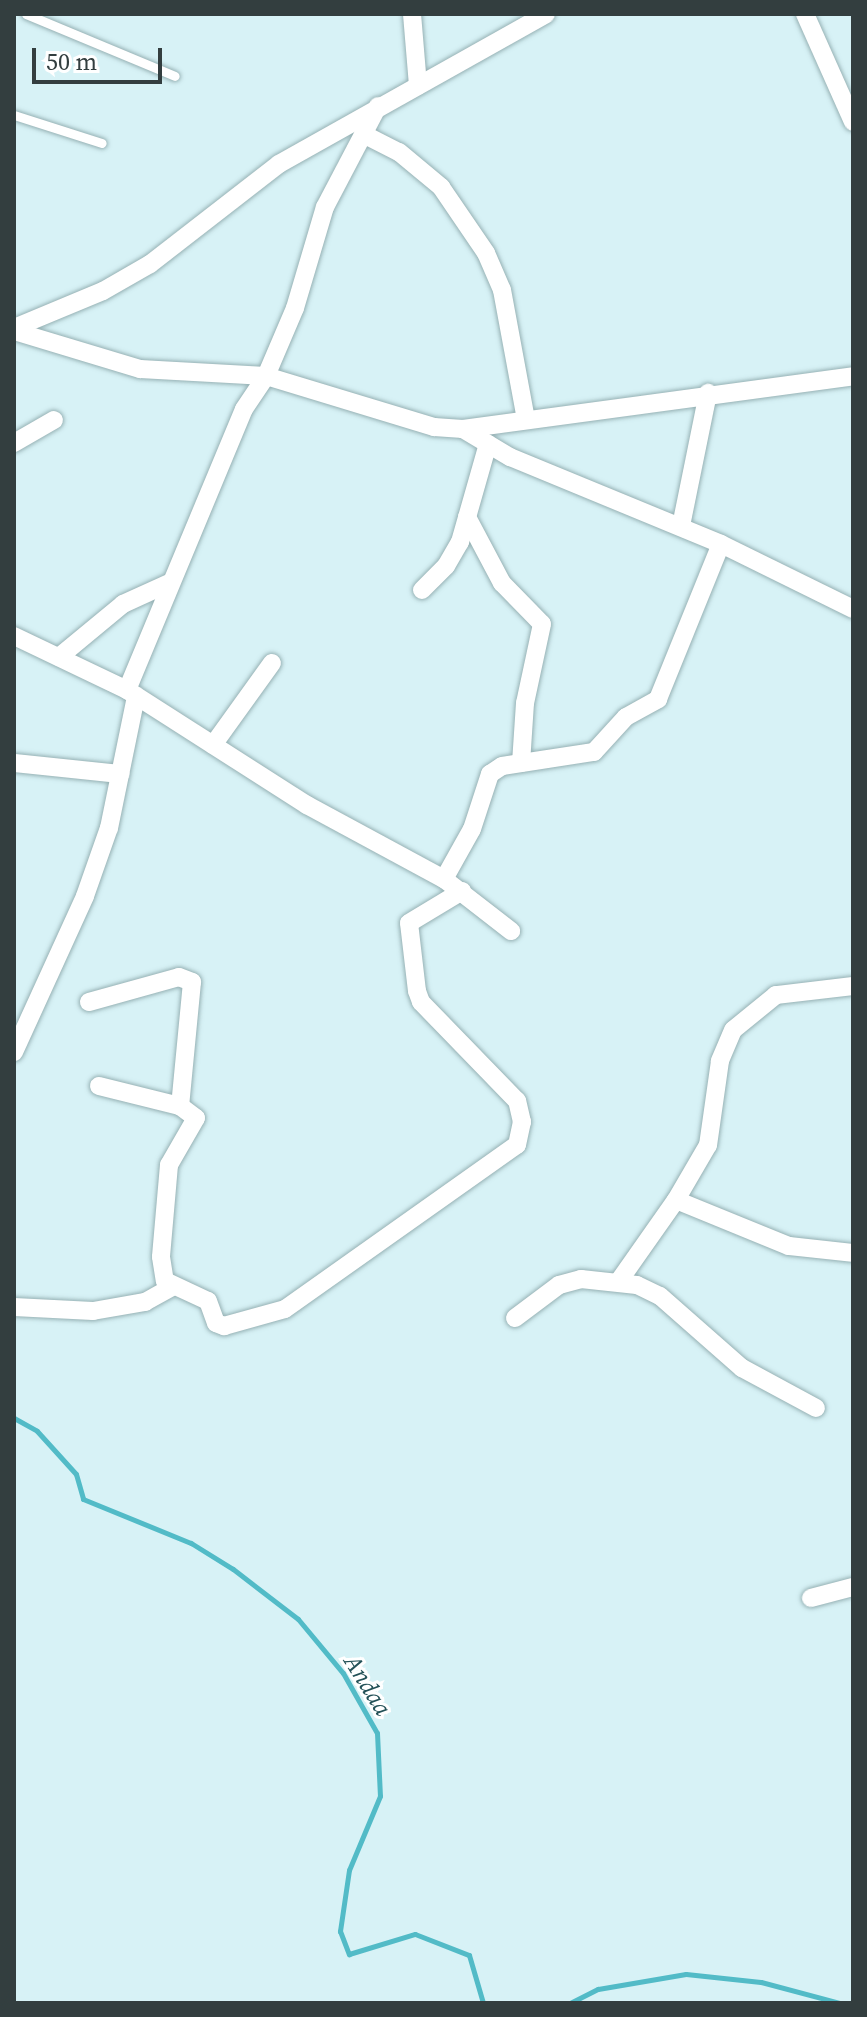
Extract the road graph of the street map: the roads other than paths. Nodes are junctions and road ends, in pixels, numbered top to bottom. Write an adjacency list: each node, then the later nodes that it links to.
1 (26, 14): 5 (lane)
2 (412, 14): 6 (street)
3 (546, 14): 6 (street)
4 (805, 14): 9 (street)
5 (175, 76)
6 (418, 86): 7 (street)
7 (378, 106): 10 (street); 12 (street)
8 (14, 115): 11 (lane)
9 (853, 122)
10 (365, 135): 13 (street); 16 (street)
11 (102, 143)
12 (14, 330): 13 (street)
13 (266, 376): 18 (street); 24 (street)
14 (853, 376): 15 (street)
15 (708, 393): 16 (street); 22 (street)
16 (526, 419): 18 (street)
17 (54, 420): 19 (street)
18 (463, 429): 20 (street)
19 (14, 443)
20 (488, 444): 21 (street); 22 (street)
21 (467, 517): 25 (street); 33 (street)
22 (681, 526): 23 (street)
23 (721, 544): 26 (street); 33 (street)
24 (169, 583): 28 (street); 30 (street)
25 (422, 590)
26 (853, 609)
27 (15, 640): 28 (street)
28 (59, 657): 30 (street)
29 (272, 663): 31 (street)
30 (132, 693): 31 (street); 34 (street)
31 (213, 745): 35 (street)
32 (14, 763): 34 (street)
33 (521, 763): 35 (street)
34 (120, 774): 40 (street)
35 (444, 879): 36 (street)
36 (462, 891): 37 (street); 47 (street)
37 (511, 931)
38 (853, 986): 44 (street)
39 (89, 1002): 43 (street)
40 (19, 1030): 41 (street)
41 (14, 1052)
42 (99, 1086): 43 (street)
43 (180, 1106): 47 (street)
44 (676, 1200): 45 (street); 46 (street)
45 (853, 1253)
46 (619, 1281): 49 (street); 50 (street)
47 (170, 1288): 48 (street)
48 (14, 1307)
49 (515, 1318)
50 (816, 1408)
51 (853, 1587): 52 (street)
52 (811, 1598)

